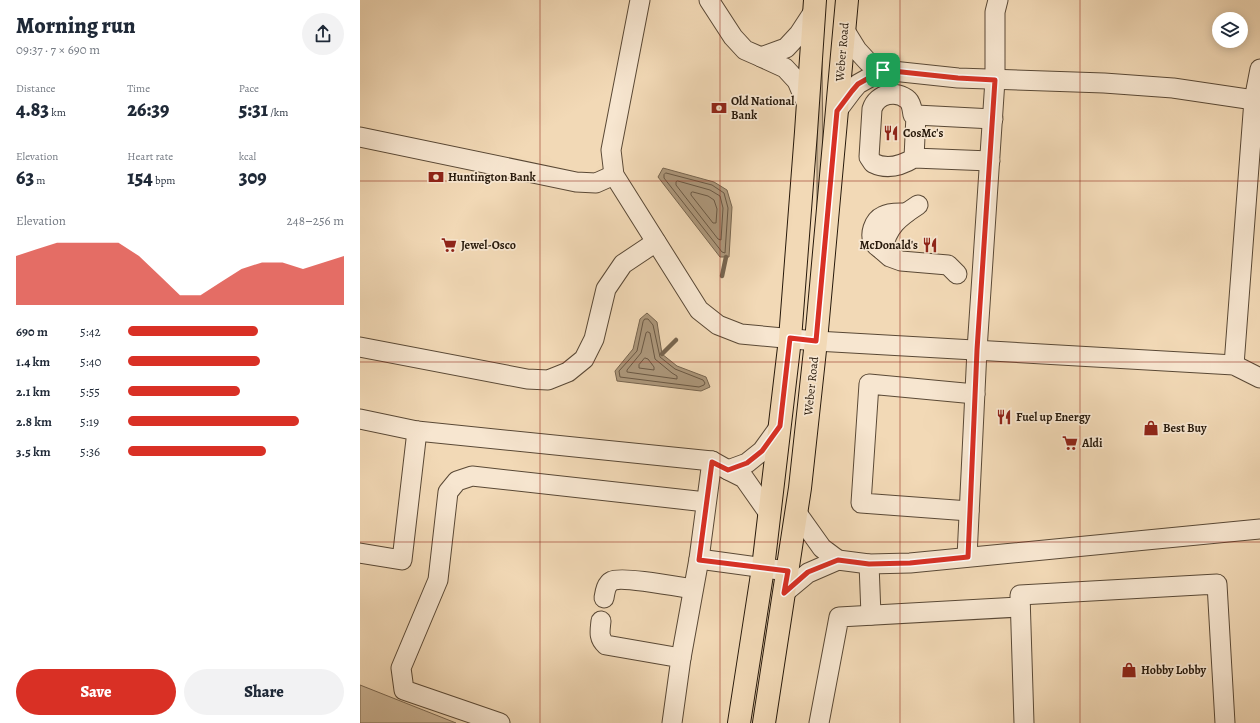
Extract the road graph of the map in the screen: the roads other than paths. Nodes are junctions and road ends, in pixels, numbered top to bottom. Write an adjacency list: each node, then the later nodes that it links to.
1 (640, 0): 19 (lane)
2 (709, 0): 7 (lane)
3 (847, 0): 6 (main road, Weber Road)
4 (998, 0): 10 (lane)
5 (814, 5): 7 (lane); 12 (main road)
6 (844, 29): 9 (lane); 13 (main road, Weber Road)
7 (761, 57): 12 (lane)
8 (1260, 69): 11 (lane)
9 (883, 70): 10 (lane); 13 (lane)
10 (995, 80): 11 (lane); 15 (lane)
11 (1257, 102): 27 (lane)
12 (808, 107): 23 (main road)
13 (837, 111): 24 (main road, Weber Road)
14 (916, 115): 15 (lane); 17 (lane); 17 (lane)
15 (993, 119): 18 (lane)
16 (360, 137): 19 (lane)
17 (914, 158): 18 (lane)
18 (990, 161): 26 (lane)
19 (614, 175): 21 (lane)
20 (912, 209): 22 (lane)
21 (656, 242): 23 (lane); 25 (lane)
22 (957, 274)
23 (790, 338): 24 (lane); 31 (main road)
24 (816, 341): 26 (lane); 36 (main road, Weber Road)
25 (360, 346)
26 (977, 350): 27 (lane); 29 (lane)
27 (1234, 365): 28 (lane)
28 (1260, 378)
29 (975, 394): 35 (lane); 35 (lane)
30 (360, 420): 32 (lane)
31 (780, 426): 33 (lane); 37 (main road)
32 (417, 431): 33 (lane); 39 (lane)
33 (720, 466): 34 (lane); 37 (lane)
34 (706, 502): 41 (lane); 53 (lane)
35 (969, 511): 40 (lane)
36 (796, 513): 42 (lane); 45 (main road, Weber Road)
37 (770, 515): 44 (main road)
38 (1260, 529): 40 (lane)
39 (360, 553)
40 (968, 557): 43 (lane)
41 (699, 560): 44 (lane); 46 (lane)
42 (838, 560): 43 (lane); 47 (lane)
43 (869, 564): 50 (lane)
44 (763, 568): 45 (lane); 55 (main road)
45 (788, 571): 47 (main road, Weber Road)
46 (693, 589): 48 (lane); 52 (lane)
47 (784, 593): 56 (main road, Weber Road)
48 (604, 598)
49 (1020, 607): 50 (lane); 58 (lane); 59 (lane)
50 (871, 615): 57 (lane)
51 (601, 621): 52 (lane)
52 (682, 658): 54 (lane)
53 (500, 723)
54 (672, 723)
55 (739, 723)
56 (764, 723)
57 (819, 723)
58 (1024, 723)
59 (1224, 723)

